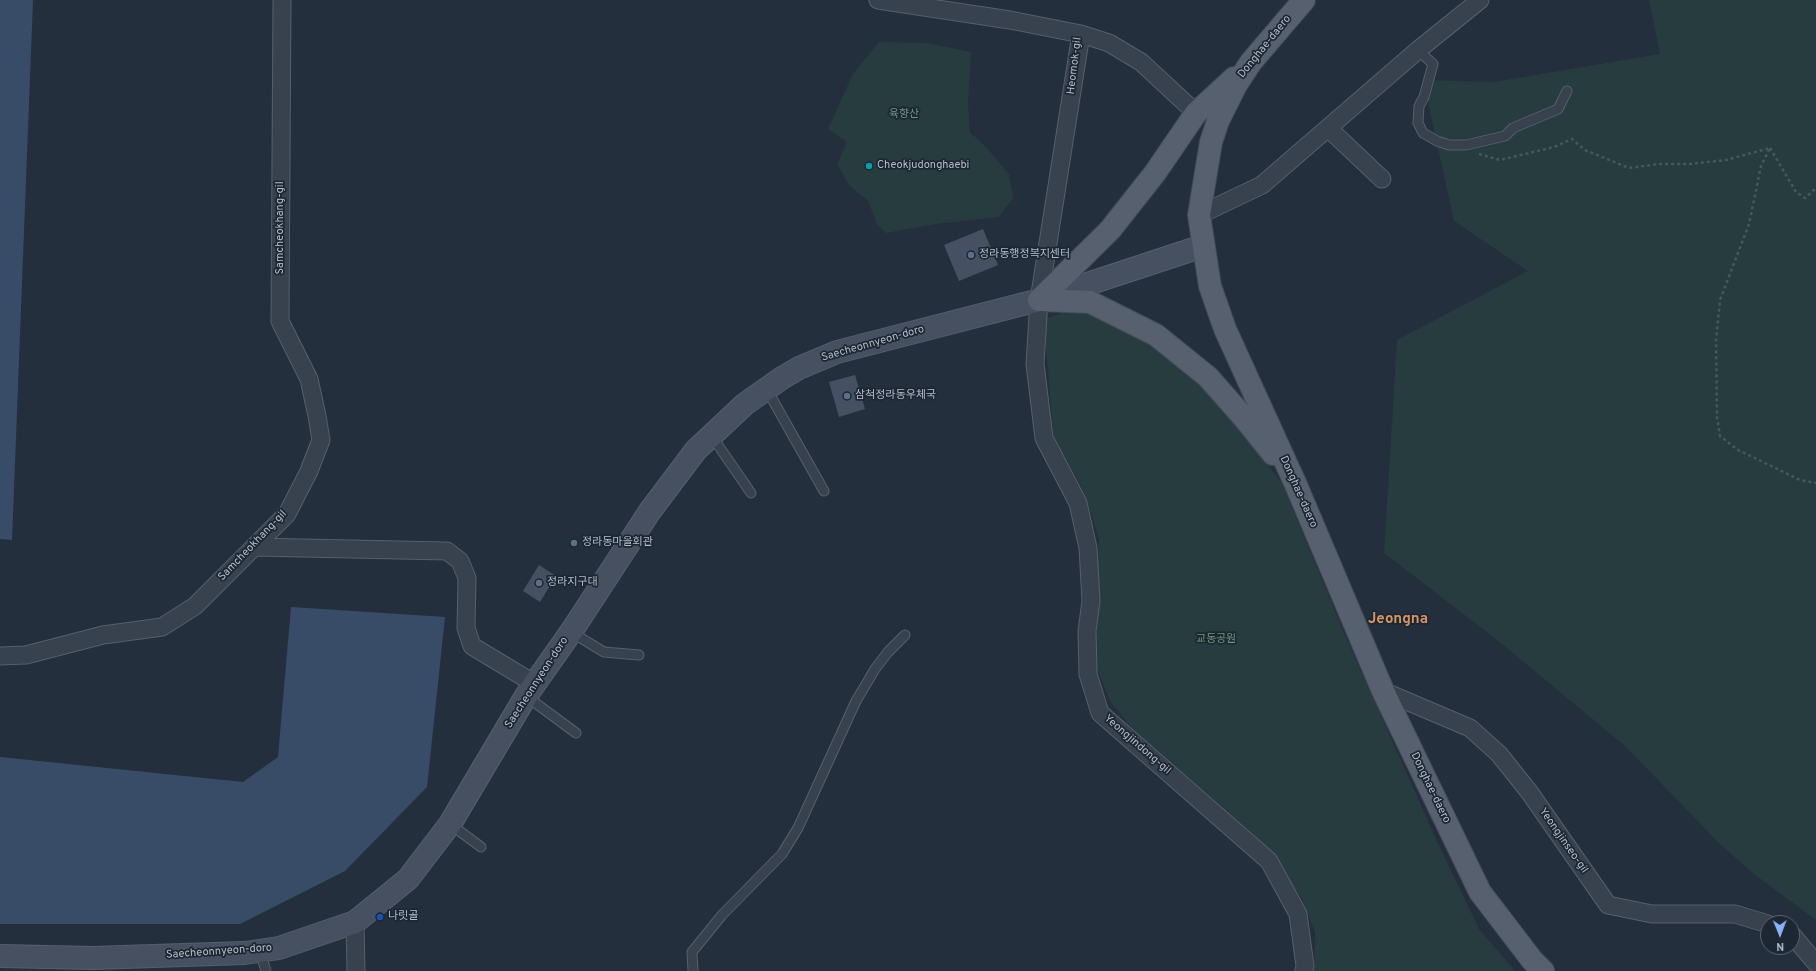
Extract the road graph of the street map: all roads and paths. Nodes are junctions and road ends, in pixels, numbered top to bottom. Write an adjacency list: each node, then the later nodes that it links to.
1 (282, 0): 24 (street, Samcheokhang-gil)
2 (878, 0): 5 (street, Heomok-gil)
3 (1304, 0): 7 (main road, Donghae-daero)
4 (1480, 0): 6 (street)
5 (1081, 34): 9 (street); 17 (street, Heomok-gil)
6 (1418, 50): 10 (street); 11 (lane)
7 (1251, 62): 9 (main road); 15 (main road, Donghae-daero)
8 (1567, 91): 11 (lane)
9 (1196, 114): 17 (main road)
10 (1328, 128): 13 (street); 15 (street)
11 (1466, 145): 12 (path)
12 (1770, 148): 14 (path); 20 (path)
13 (1382, 179)
14 (1816, 188)
15 (1199, 215): 16 (main road, Donghae-daero)
16 (1202, 246): 17 (street, Saecheonnyeon-doro); 21 (main road, Donghae-daero)
17 (1039, 300): 18 (street, Saecheonnyeon-doro); 21 (main road); 42 (street, Yeongjindong-gil)
18 (766, 388): 19 (street, Saecheonnyeon-doro); 22 (lane)
19 (711, 435): 23 (lane); 25 (street, Saecheonnyeon-doro)
20 (1816, 483)
21 (1296, 485): 30 (main road, Donghae-daero)
22 (824, 492)
23 (751, 493)
24 (254, 547): 28 (street, Samcheokhang-gil); 29 (street)
25 (571, 632): 27 (lane); 29 (street, Saecheonnyeon-doro)
26 (905, 635): 41 (lane)
27 (639, 655)
28 (0, 656)
29 (530, 690): 31 (lane); 32 (street, Saecheonnyeon-doro)
30 (1383, 691): 35 (street, Yeongjinseo-gil); 43 (main road, Donghae-daero)
31 (576, 733)
32 (450, 824): 33 (lane); 34 (street, Saecheonnyeon-doro)
33 (481, 847)
34 (355, 922): 38 (street, Saecheonnyeon-doro); 40 (street)
35 (1760, 922)
36 (1800, 944): 39 (street)
37 (0, 956): 38 (street, Saecheonnyeon-doro)
38 (263, 961)
39 (1816, 963)
40 (356, 971)
41 (693, 971)
42 (1304, 971)
43 (1543, 971)

